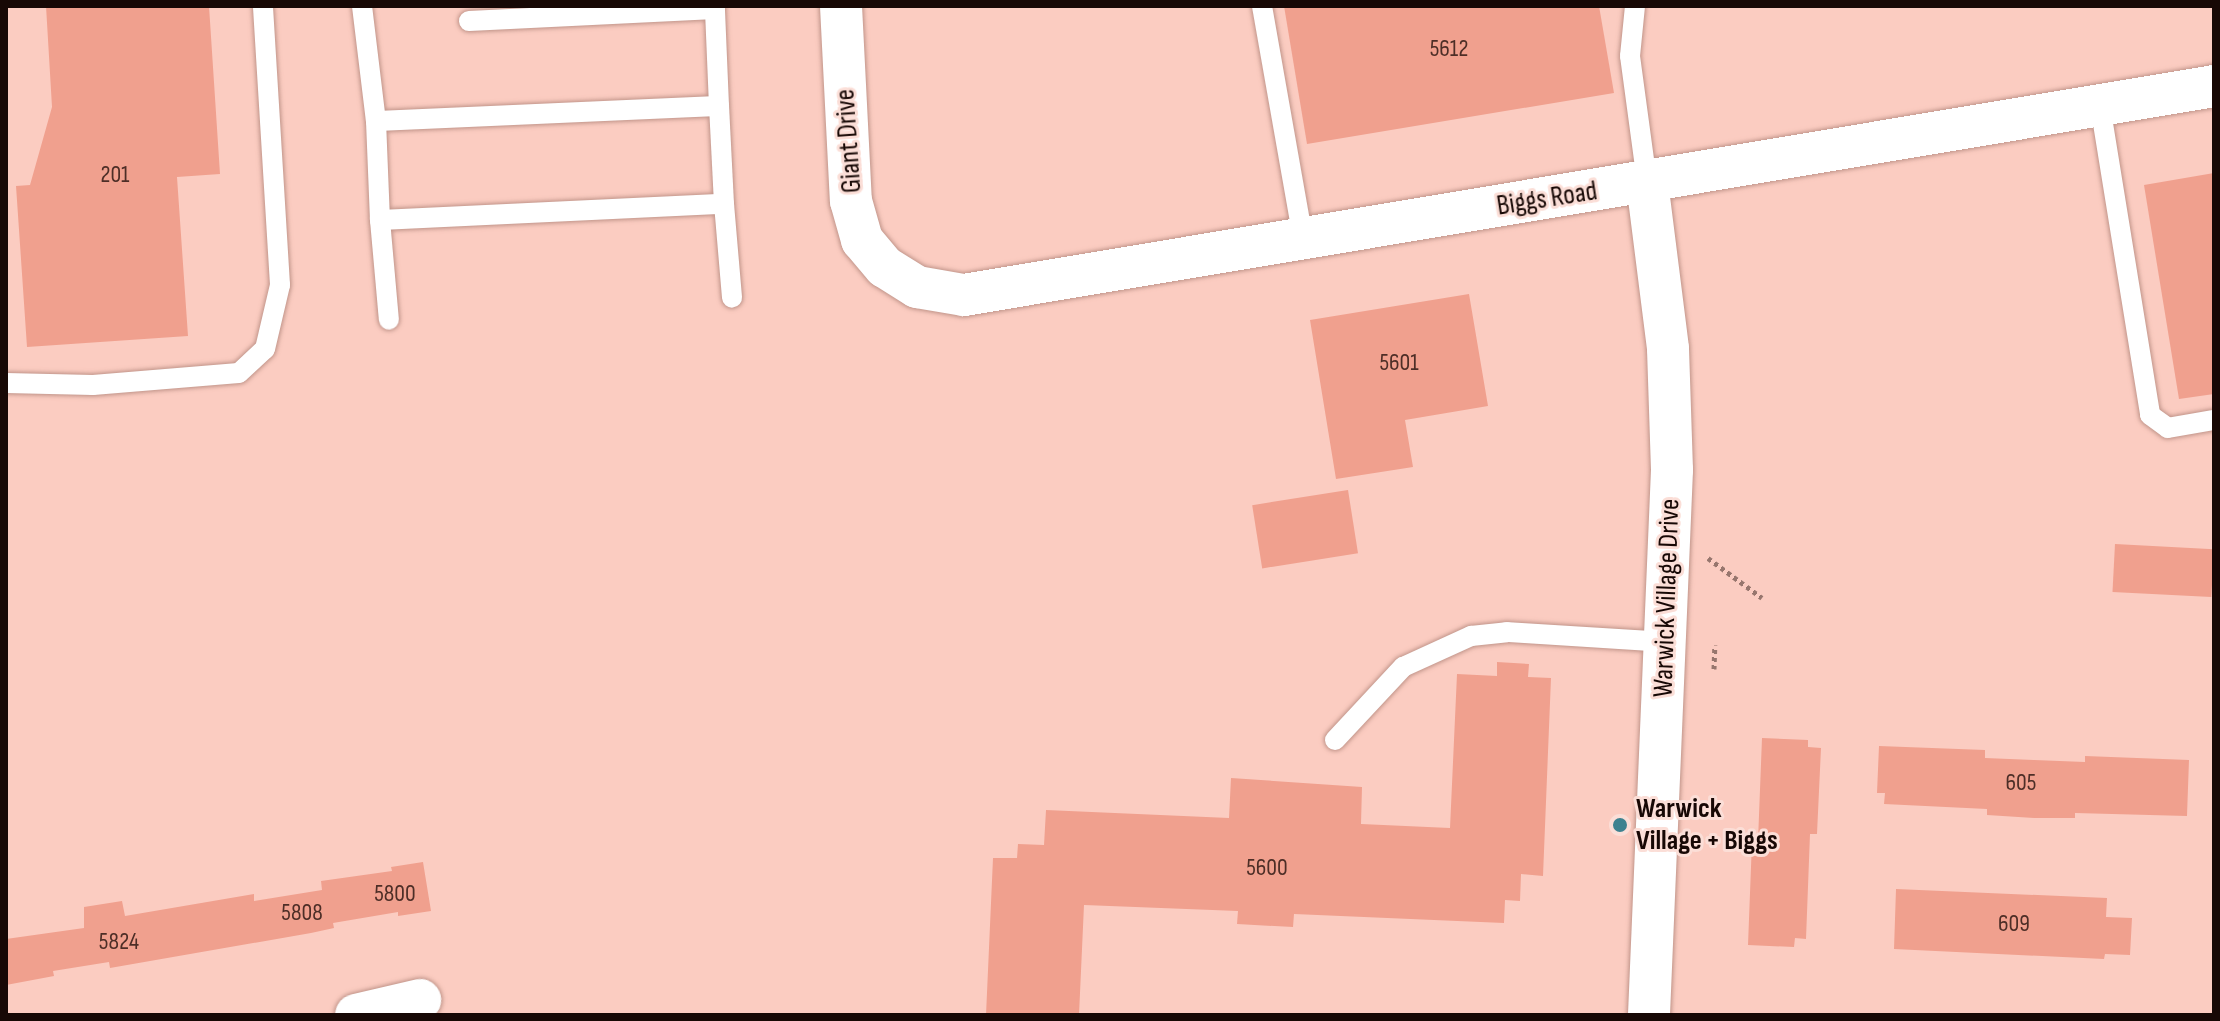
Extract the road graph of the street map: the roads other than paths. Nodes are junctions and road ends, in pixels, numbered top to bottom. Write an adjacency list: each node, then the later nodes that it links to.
1 (263, 6): 20 (lane)
2 (362, 6): 12 (lane)
3 (841, 6): 17 (street, Giant Drive)
4 (1262, 6): 16 (lane)
5 (1635, 6): 13 (lane)
6 (715, 8): 7 (lane); 11 (lane)
7 (619, 10): 8 (lane)
8 (469, 21)
9 (2214, 86): 10 (street, Biggs Road)
10 (2100, 105): 13 (street, Biggs Road); 21 (lane)
11 (719, 106): 12 (lane); 14 (lane)
12 (376, 121): 15 (lane)
13 (1647, 182): 16 (street, Biggs Road); 22 (street, Warwick Village Drive)
14 (724, 204): 15 (lane); 18 (lane)
15 (380, 220): 19 (lane)
16 (1303, 239): 17 (street, Biggs Road)
17 (885, 267)
18 (732, 298)
19 (389, 320)
20 (6, 383)
21 (2214, 420)
22 (1665, 642): 23 (lane); 26 (street, Warwick Village Drive)
23 (1335, 740)
24 (420, 1000): 25 (street)
25 (356, 1015)
26 (1649, 1015)

